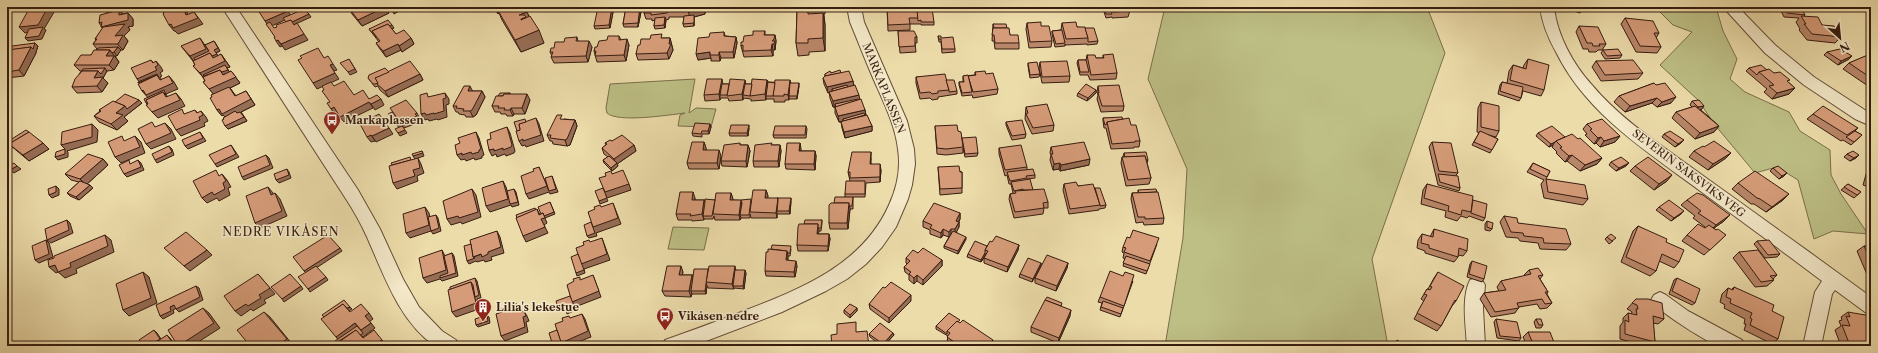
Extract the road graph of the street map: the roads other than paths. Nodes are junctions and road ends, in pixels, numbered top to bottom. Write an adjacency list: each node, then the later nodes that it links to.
1 (229, 7): 10 (street)
2 (854, 7): 11 (street, MARKAPLASSEN)
3 (1547, 7): 6 (street, SEVERIN SAKSVIKS VEG)
4 (1730, 7): 5 (street)
5 (1871, 120)
6 (1832, 280): 9 (street, SEVERIN SAKSVIKS VEG); 14 (street)
7 (1476, 285): 12 (street)
8 (1660, 300): 13 (street)
9 (1871, 307)
10 (450, 346)
11 (672, 346)
12 (1476, 346)
13 (1736, 346)
14 (1812, 346)

